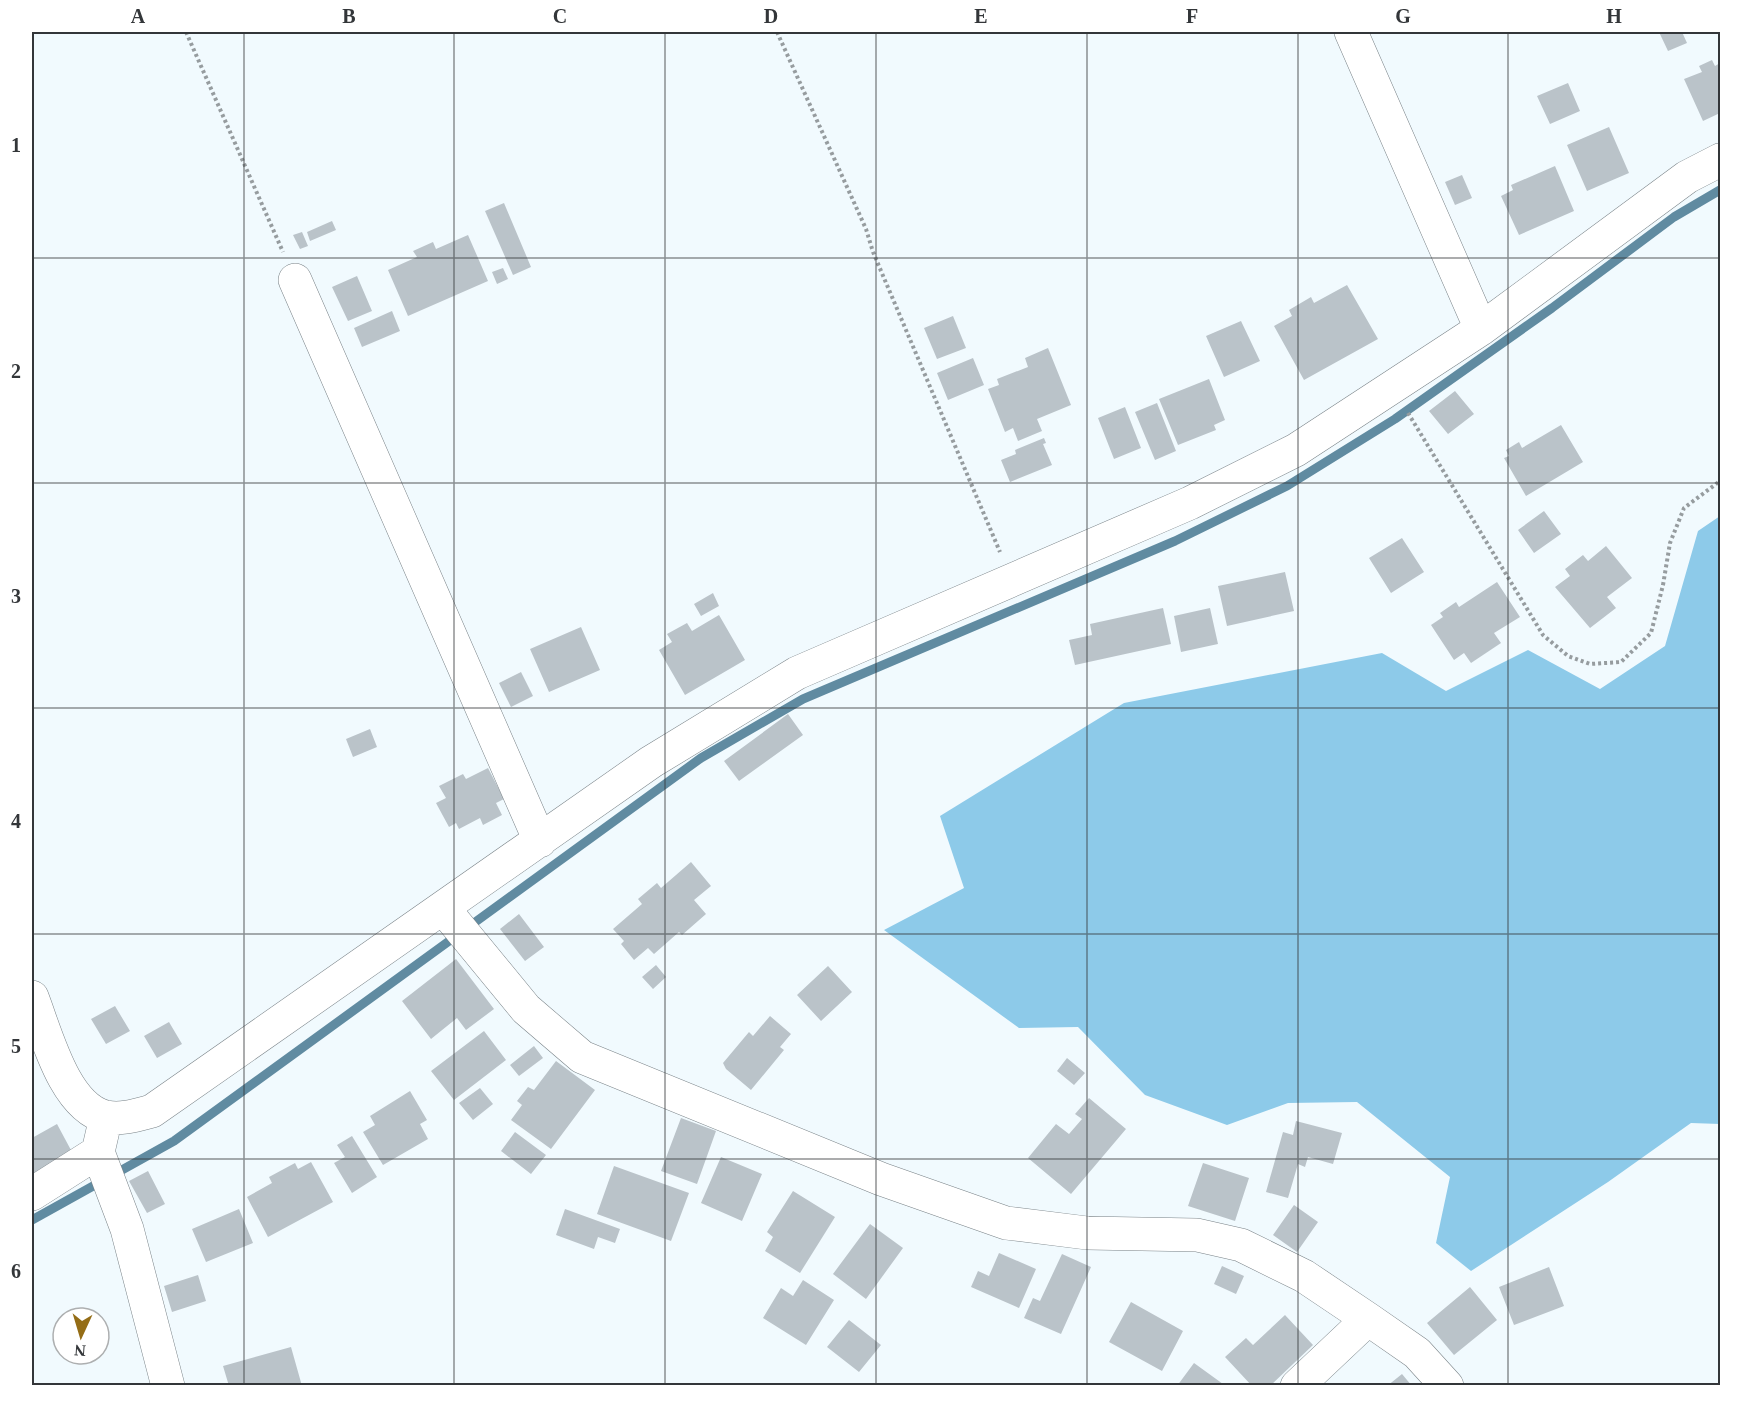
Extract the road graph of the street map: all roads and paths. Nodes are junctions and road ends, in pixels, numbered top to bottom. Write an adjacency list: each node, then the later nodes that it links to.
1 (186, 32): 5 (path)
2 (777, 32): 9 (path)
3 (1351, 32): 6 (street)
4 (1720, 160): 6 (street)
5 (295, 280): 10 (street)
6 (1480, 329): 7 (street)
7 (1392, 387): 8 (path); 9 (street)
8 (1720, 481)
9 (1011, 580): 10 (street)
10 (540, 841): 11 (street)
11 (443, 908): 13 (street); 16 (street)
12 (32, 997): 13 (street)
13 (106, 1117): 14 (street)
14 (98, 1152): 15 (street); 17 (street)
15 (32, 1194)
16 (1368, 1319): 18 (street); 19 (street)
17 (168, 1386)
18 (1297, 1386)
19 (1447, 1386)

